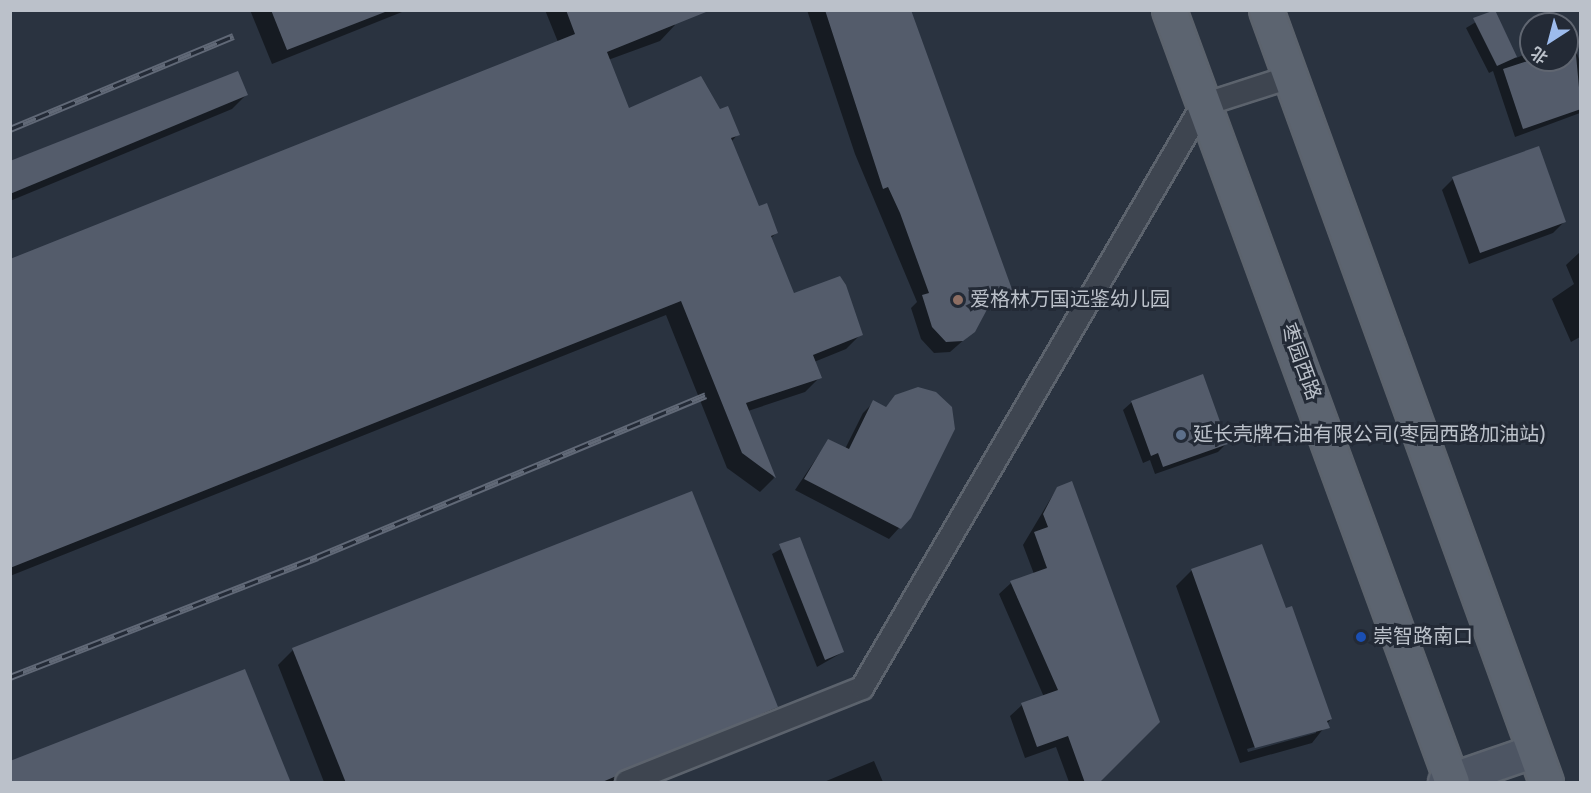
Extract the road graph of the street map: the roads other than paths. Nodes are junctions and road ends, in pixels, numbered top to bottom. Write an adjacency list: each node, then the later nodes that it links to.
1 (1169, 10): 4 (main road, 枣园西路)
2 (1266, 10): 3 (main road)
3 (1290, 77): 4 (street); 5 (main road)
4 (1203, 105): 6 (main road, 枣园西路); 7 (street)
5 (1535, 751): 6 (street); 8 (main road)
6 (1449, 782)
7 (627, 783)
8 (1545, 783)

